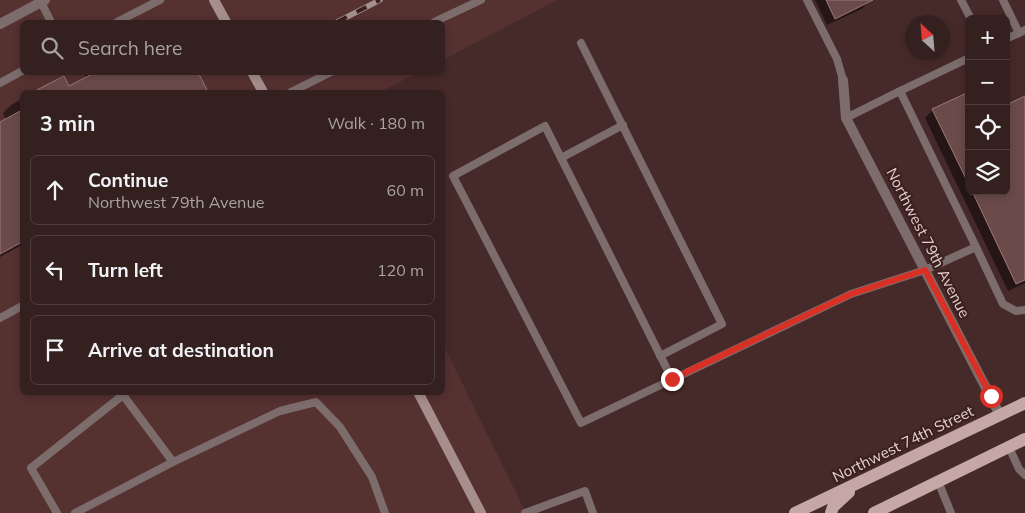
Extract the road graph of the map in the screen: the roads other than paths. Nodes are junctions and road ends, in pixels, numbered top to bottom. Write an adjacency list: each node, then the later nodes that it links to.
1 (160, 0): 10 (lane)
2 (214, 0): 11 (main road)
3 (481, 0): 12 (lane)
4 (807, 0): 21 (lane)
5 (962, 0): 8 (lane)
6 (1003, 0): 14 (lane)
7 (43, 1): 9 (lane); 13 (street)
8 (969, 15)
9 (50, 20)
10 (120, 20)
11 (225, 20)
12 (438, 20)
13 (0, 24)
14 (1022, 32): 15 (lane)
15 (1010, 37)
16 (581, 43): 27 (lane)
17 (965, 60): 25 (lane)
18 (20, 72): 22 (lane)
19 (254, 75): 23 (main road)
20 (325, 75): 24 (lane)
21 (843, 80): 26 (street, Northwest 79th Avenue)
22 (0, 83)
23 (262, 90)
24 (295, 90)
25 (900, 91): 26 (lane); 29 (lane)
26 (846, 118): 30 (street, Northwest 79th Avenue)
27 (622, 125): 28 (lane); 34 (lane)
28 (561, 158): 34 (lane); 35 (lane)
29 (976, 247): 30 (lane); 32 (lane)
30 (925, 270): 35 (lane); 38 (street, Northwest 79th Avenue)
31 (20, 307): 33 (lane)
32 (1025, 310)
33 (0, 318)
34 (660, 356): 35 (lane)
35 (672, 379)
36 (420, 395): 49 (main road)
37 (1025, 403): 38 (main road, Northwest 74th Street)
38 (1000, 415): 44 (main road, Northwest 74th Street)
39 (1025, 439): 40 (main road)
40 (1009, 447): 42 (lane); 43 (main road)
41 (173, 462): 45 (lane); 46 (lane); 48 (lane)
42 (1025, 476)
43 (938, 481): 54 (main road); 55 (lane)
44 (856, 484): 52 (main road, Northwest 74th Street); 53 (main road)
45 (86, 510): 47 (lane)
46 (56, 513)
47 (75, 513)
48 (386, 513)
49 (481, 513)
50 (526, 513): 51 (lane)
51 (593, 513)
52 (795, 513)
53 (831, 513)
54 (874, 513)
55 (951, 513)

